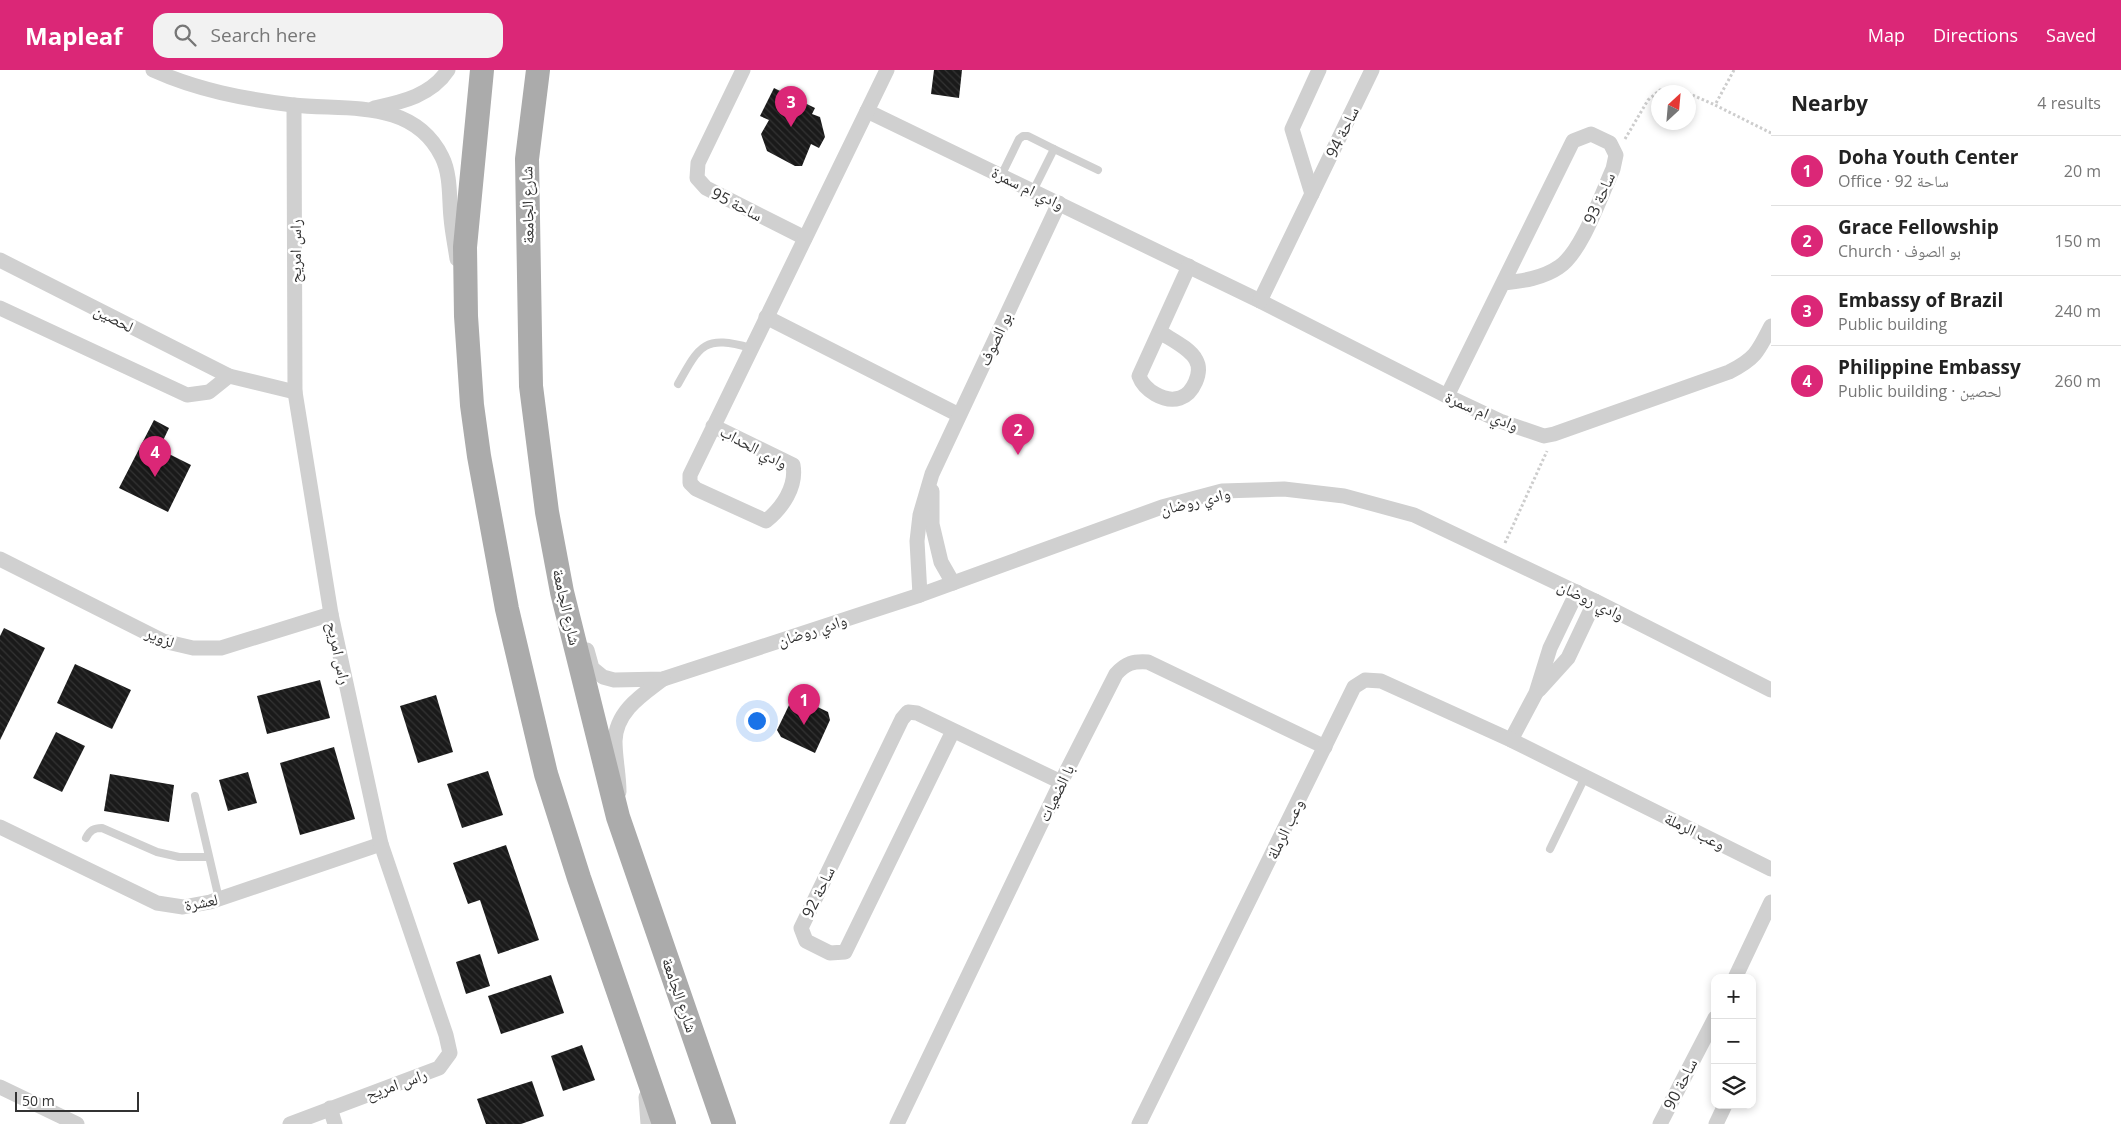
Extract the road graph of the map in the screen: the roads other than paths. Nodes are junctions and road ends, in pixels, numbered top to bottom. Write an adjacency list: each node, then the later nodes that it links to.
1 (152, 70): 9 (street)
2 (448, 70): 10 (street)
3 (482, 70): 22 (main road)
4 (538, 70): 38 (main road, شارع الجامعة)
5 (743, 70): 18 (street, ساحة 95)
6 (887, 70): 11 (street, وادي الحداب)
7 (1319, 70): 16 (street, ساحة 94)
8 (1372, 70): 16 (street, ساحة 94)
9 (294, 105): 10 (street); 31 (street, راس امريح)
10 (370, 109): 22 (street)
11 (867, 111): 14 (street, وادي ام سمرة); 18 (street, وادي الحداب)
12 (1054, 149): 13 (lane); 14 (lane); 15 (lane)
13 (1098, 170)
14 (1001, 176): 15 (street, وادي ام سمرة)
15 (1033, 191): 17 (street, وادي ام سمرة)
16 (1312, 194): 23 (street, ساحة 94)
17 (1059, 203): 20 (street, وادي ام سمرة); 33 (street, بو الصوف)
18 (805, 238): 25 (street, وادي الحداب)
19 (0, 260): 29 (street, لحصين)
20 (1189, 266): 23 (street, وادي ام سمرة); 27 (street)
21 (1504, 283): 21 (street, ساحة 93); 32 (street, ساحة 93)
22 (466, 292): 63 (main road)
23 (1260, 301): 32 (street, وادي ام سمرة)
24 (0, 308): 29 (street)
25 (766, 318): 28 (street, وادي الحداب); 33 (street)
26 (1771, 326): 32 (street, وادي ام سمرة)
27 (1160, 332): 27 (street)
28 (751, 348): 30 (lane); 34 (street, وادي الحداب)
29 (229, 376): 31 (street, لحصين)
30 (678, 384)
31 (295, 392): 42 (street, راس امريح)
32 (1447, 396)
33 (959, 416): 35 (street, بو الصوف)
34 (714, 426): 34 (street, وادي الحداب)
35 (932, 474): 37 (street, بو الصوف); 40 (street, بو الصوف)
36 (0, 559): 42 (street, لزوير)
37 (953, 583): 39 (street, وادي روضان); 40 (street, وادي روضان)
38 (562, 592): 43 (street, وادي روضان); 52 (main road, شارع الجامعة)
39 (1577, 592): 41 (street, وادي روضان); 45 (street)
40 (920, 595): 43 (street, وادي روضان)
41 (1595, 601): 44 (street, وادي روضان); 45 (street)
42 (330, 614): 55 (street, راس امريح)
43 (664, 679): 52 (street, وادي روضان)
44 (1771, 690)
45 (1536, 693): 47 (street)
46 (953, 731): 46 (street, ساحة 92); 50 (street, ساحة 92)
47 (1511, 740): 48 (street, وعب الرملة); 49 (street, وعب الرملة)
48 (1325, 747): 50 (street, با الضعيات); 74 (street, وعب الرملة)
49 (1585, 777): 56 (lane); 58 (street, وعب الرملة)
50 (1061, 782): 73 (street, با الضعيات)
51 (195, 796): 57 (lane)
52 (618, 817): 72 (main road, شارع الجامعة)
53 (0, 827): 59 (street, لعشرة)
54 (86, 838): 57 (lane)
55 (381, 844): 59 (street, لعشرة); 65 (street, راس امريح)
56 (1550, 849)
57 (208, 857): 59 (lane)
58 (1771, 869)
59 (219, 899)
60 (1771, 902): 61 (street)
61 (1737, 974)
62 (1714, 1019): 75 (street, ساحة 90)
63 (639, 1051): 70 (street); 71 (main road)
64 (0, 1087): 67 (street)
65 (330, 1108): 68 (street, راس امريح); 69 (street)
66 (1723, 1109): 76 (street)
67 (77, 1124)
68 (290, 1124)
69 (335, 1124)
70 (648, 1124)
71 (664, 1124)
72 (724, 1124)
73 (898, 1124)
74 (1139, 1124)
75 (1660, 1124)
76 (1716, 1124)

